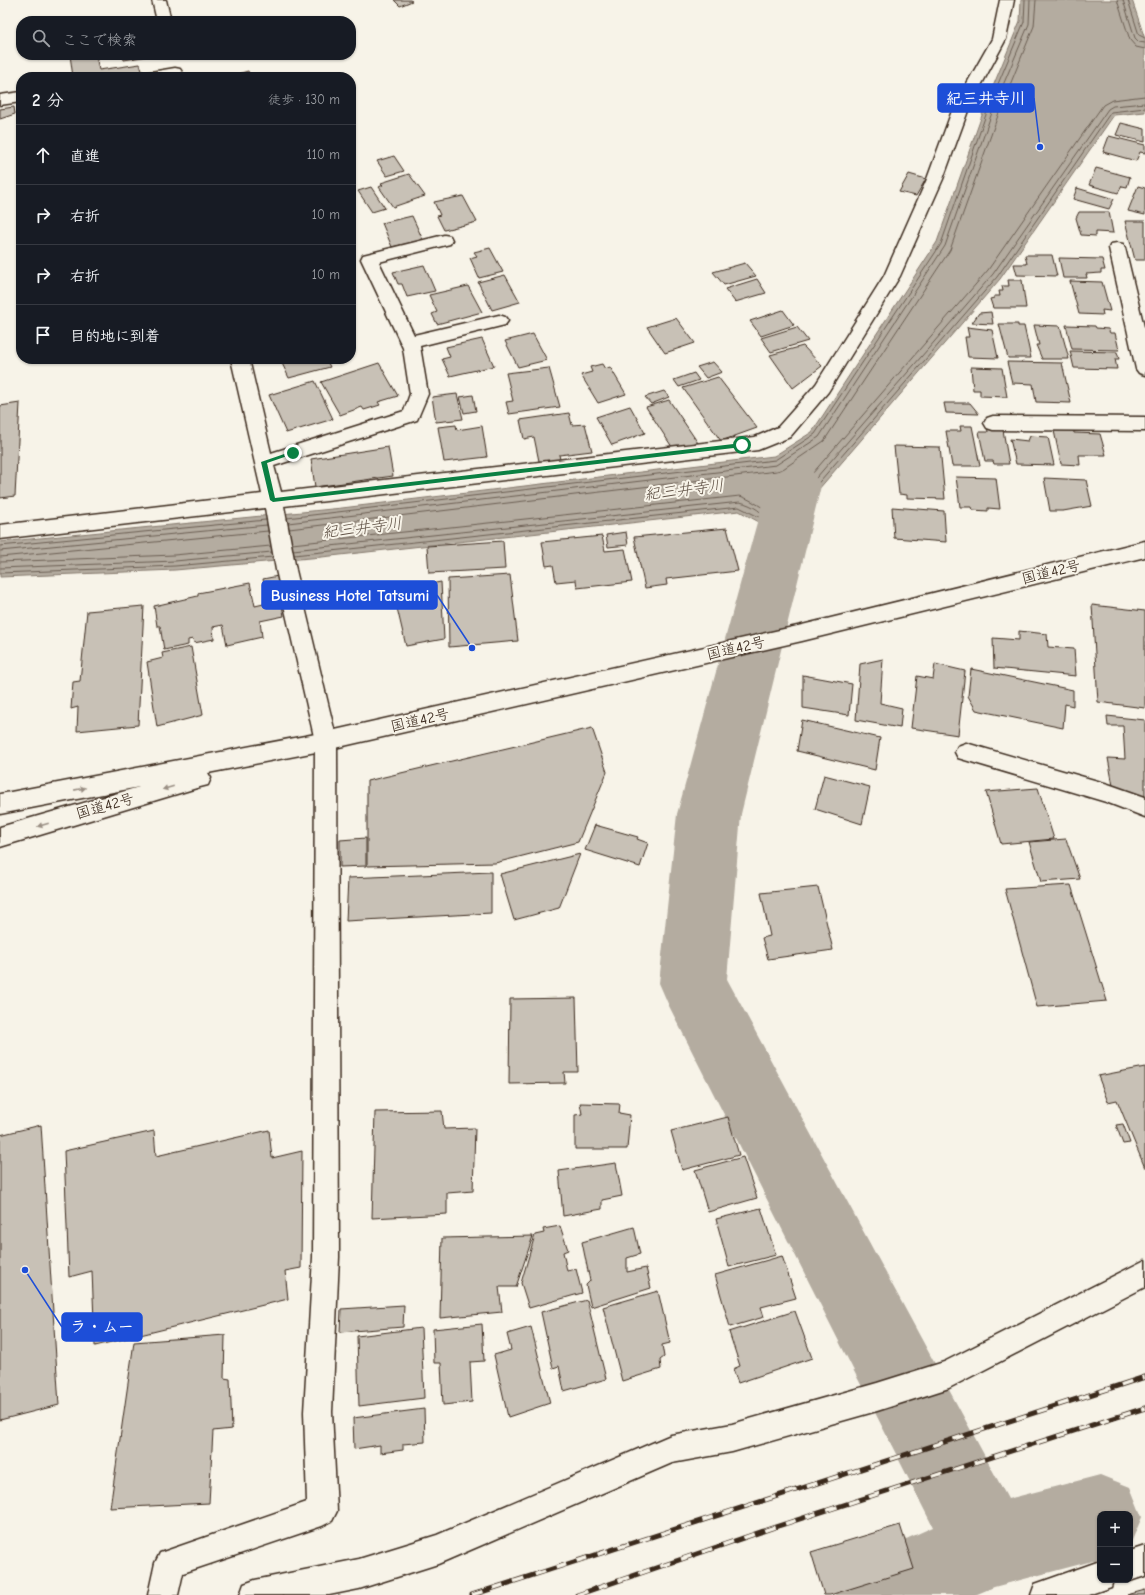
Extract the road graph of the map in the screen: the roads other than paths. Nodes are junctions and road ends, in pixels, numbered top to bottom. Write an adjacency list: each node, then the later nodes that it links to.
1 (159, 0): 3 (main road)
2 (1007, 0): 15 (main road)
3 (163, 16)
4 (16, 98): 5 (main road)
5 (0, 100)
6 (444, 240): 9 (main road)
7 (1117, 248): 11 (main road)
8 (499, 321): 9 (main road)
9 (409, 342): 14 (main road)
10 (241, 364): 14 (main road)
11 (1145, 369)
12 (993, 423): 13 (main road)
13 (1145, 424)
14 (264, 462): 15 (main road)
15 (273, 504): 16 (main road); 18 (main road)
16 (0, 532)
17 (1145, 549): 18 (main road, 国道42号)
18 (326, 741): 20 (main road, 国道42号, one-way to 18); 22 (main road, 国道42号, one-way to 22); 27 (main road)
19 (966, 752): 21 (main road)
20 (0, 804)
21 (1145, 807)
22 (0, 837)
23 (1145, 1273): 28 (main road)
24 (1145, 1561): 25 (main road)
25 (1133, 1565)
26 (1097, 1577): 29 (main road)
27 (163, 1595)
28 (255, 1595)
29 (1046, 1595)

